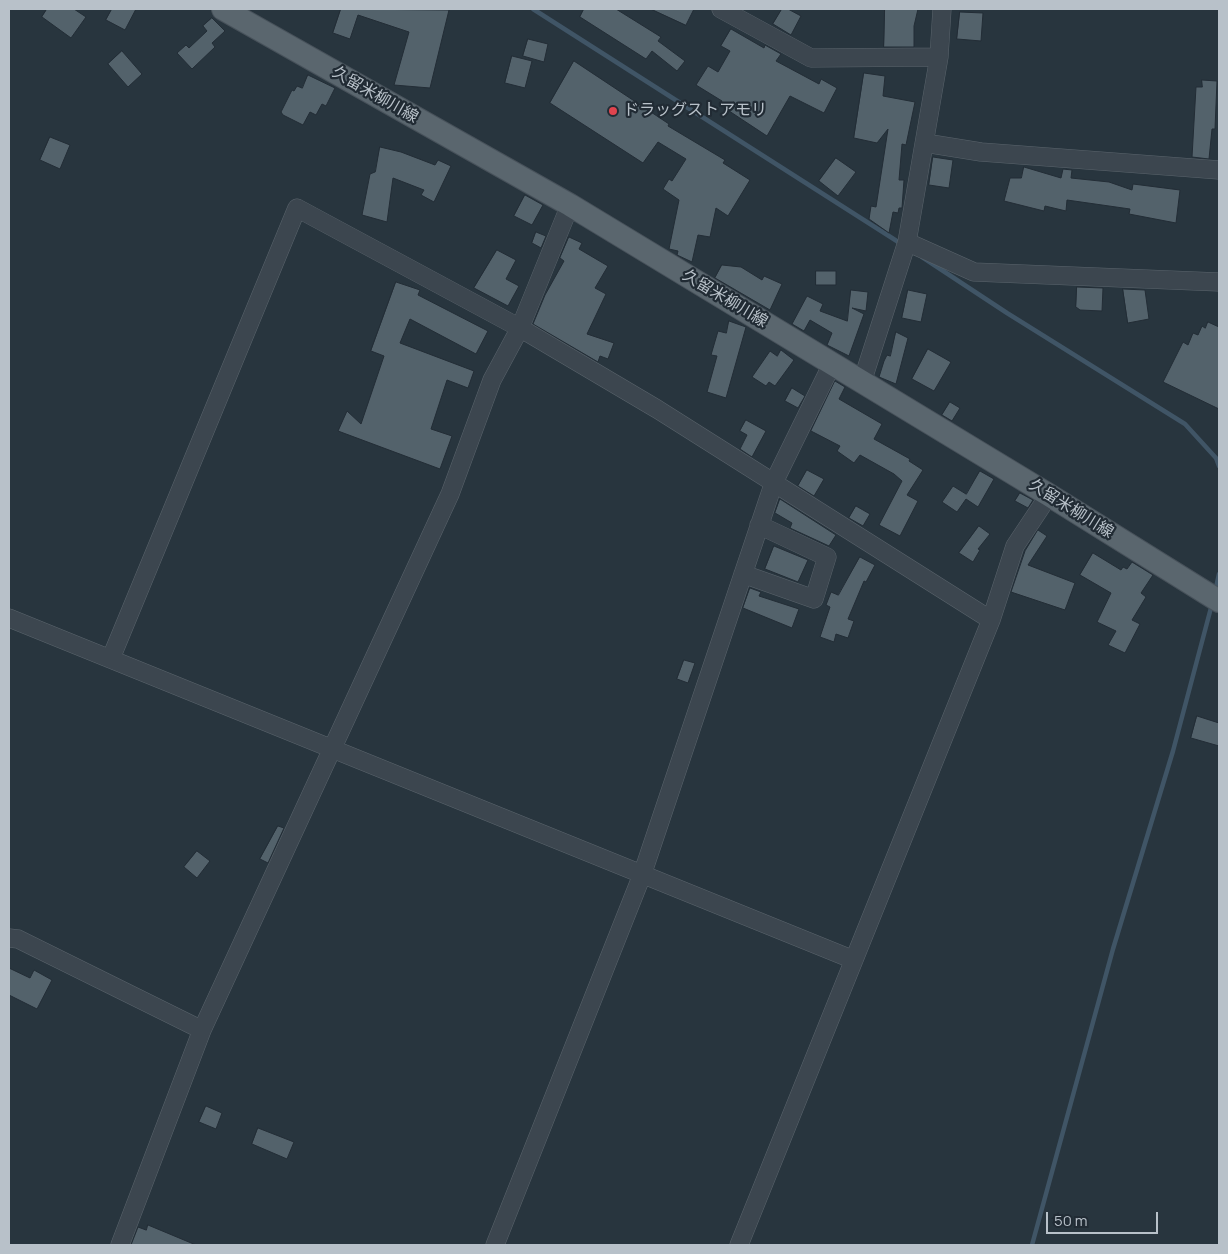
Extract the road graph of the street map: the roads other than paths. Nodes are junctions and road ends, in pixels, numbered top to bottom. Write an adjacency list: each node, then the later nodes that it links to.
1 (223, 9): 7 (main road, 久留米柳川線)
2 (721, 9): 4 (street)
3 (942, 9): 4 (street)
4 (939, 57): 5 (street)
5 (926, 143): 6 (street); 8 (street)
6 (1219, 170)
7 (570, 206): 10 (street); 11 (main road, 久留米柳川線)
8 (907, 242): 9 (street); 12 (street)
9 (1219, 282)
10 (520, 328): 13 (street); 20 (street); 21 (street)
11 (832, 364): 12 (main road, 久留米柳川線); 13 (street)
12 (862, 382): 14 (main road, 久留米柳川線)
13 (774, 482): 15 (street); 19 (street)
14 (1049, 494): 17 (main road, 久留米柳川線); 19 (street)
15 (759, 526): 16 (street); 16 (street)
16 (743, 574): 22 (street)
17 (1219, 601)
18 (9, 618): 20 (street)
19 (991, 620): 24 (street)
20 (112, 658): 21 (street)
21 (334, 748): 22 (street); 25 (street)
22 (642, 875): 24 (street); 27 (street)
23 (9, 938): 25 (street)
24 (854, 960): 28 (street)
25 (202, 1030): 26 (street)
26 (120, 1245)
27 (495, 1245)
28 (739, 1245)

